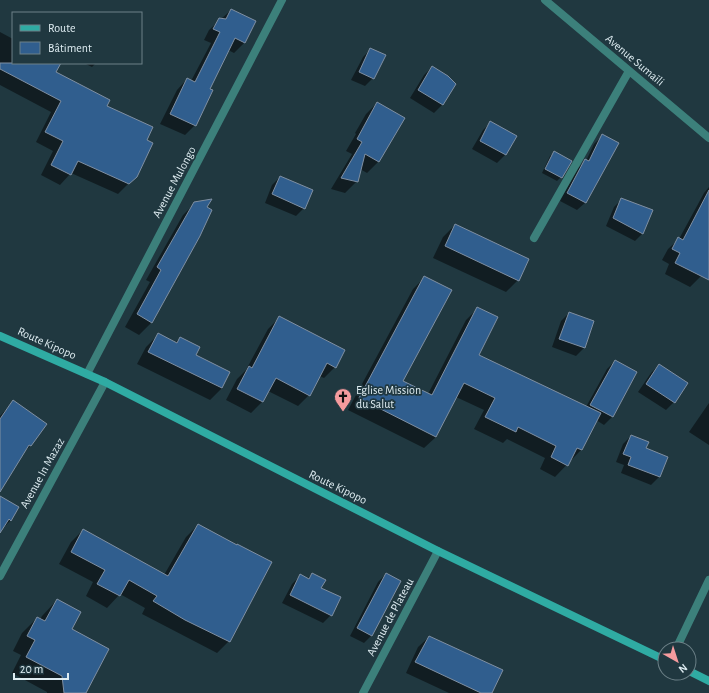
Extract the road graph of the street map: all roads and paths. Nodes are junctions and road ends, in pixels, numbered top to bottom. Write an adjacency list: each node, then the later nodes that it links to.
1 (282, 0): 7 (street, Avenue Mulongo)
2 (545, 0): 3 (street, Avenue Sumaïli)
3 (629, 71): 4 (street, Avenue Sumaïli); 5 (street)
4 (709, 138)
5 (534, 238)
6 (0, 336): 7 (main road, Route Kipopo)
7 (87, 374): 8 (main road, Route Kipopo)
8 (105, 382): 9 (main road, Route Kipopo); 10 (street, Avenue In Mazaz)
9 (438, 551): 13 (main road, Route Kipopo); 16 (street, Avenue de Plateau)
10 (0, 576)
11 (709, 580): 12 (street)
12 (680, 641)
13 (657, 656)
14 (697, 675): 15 (main road)
15 (709, 681)
16 (363, 693)

